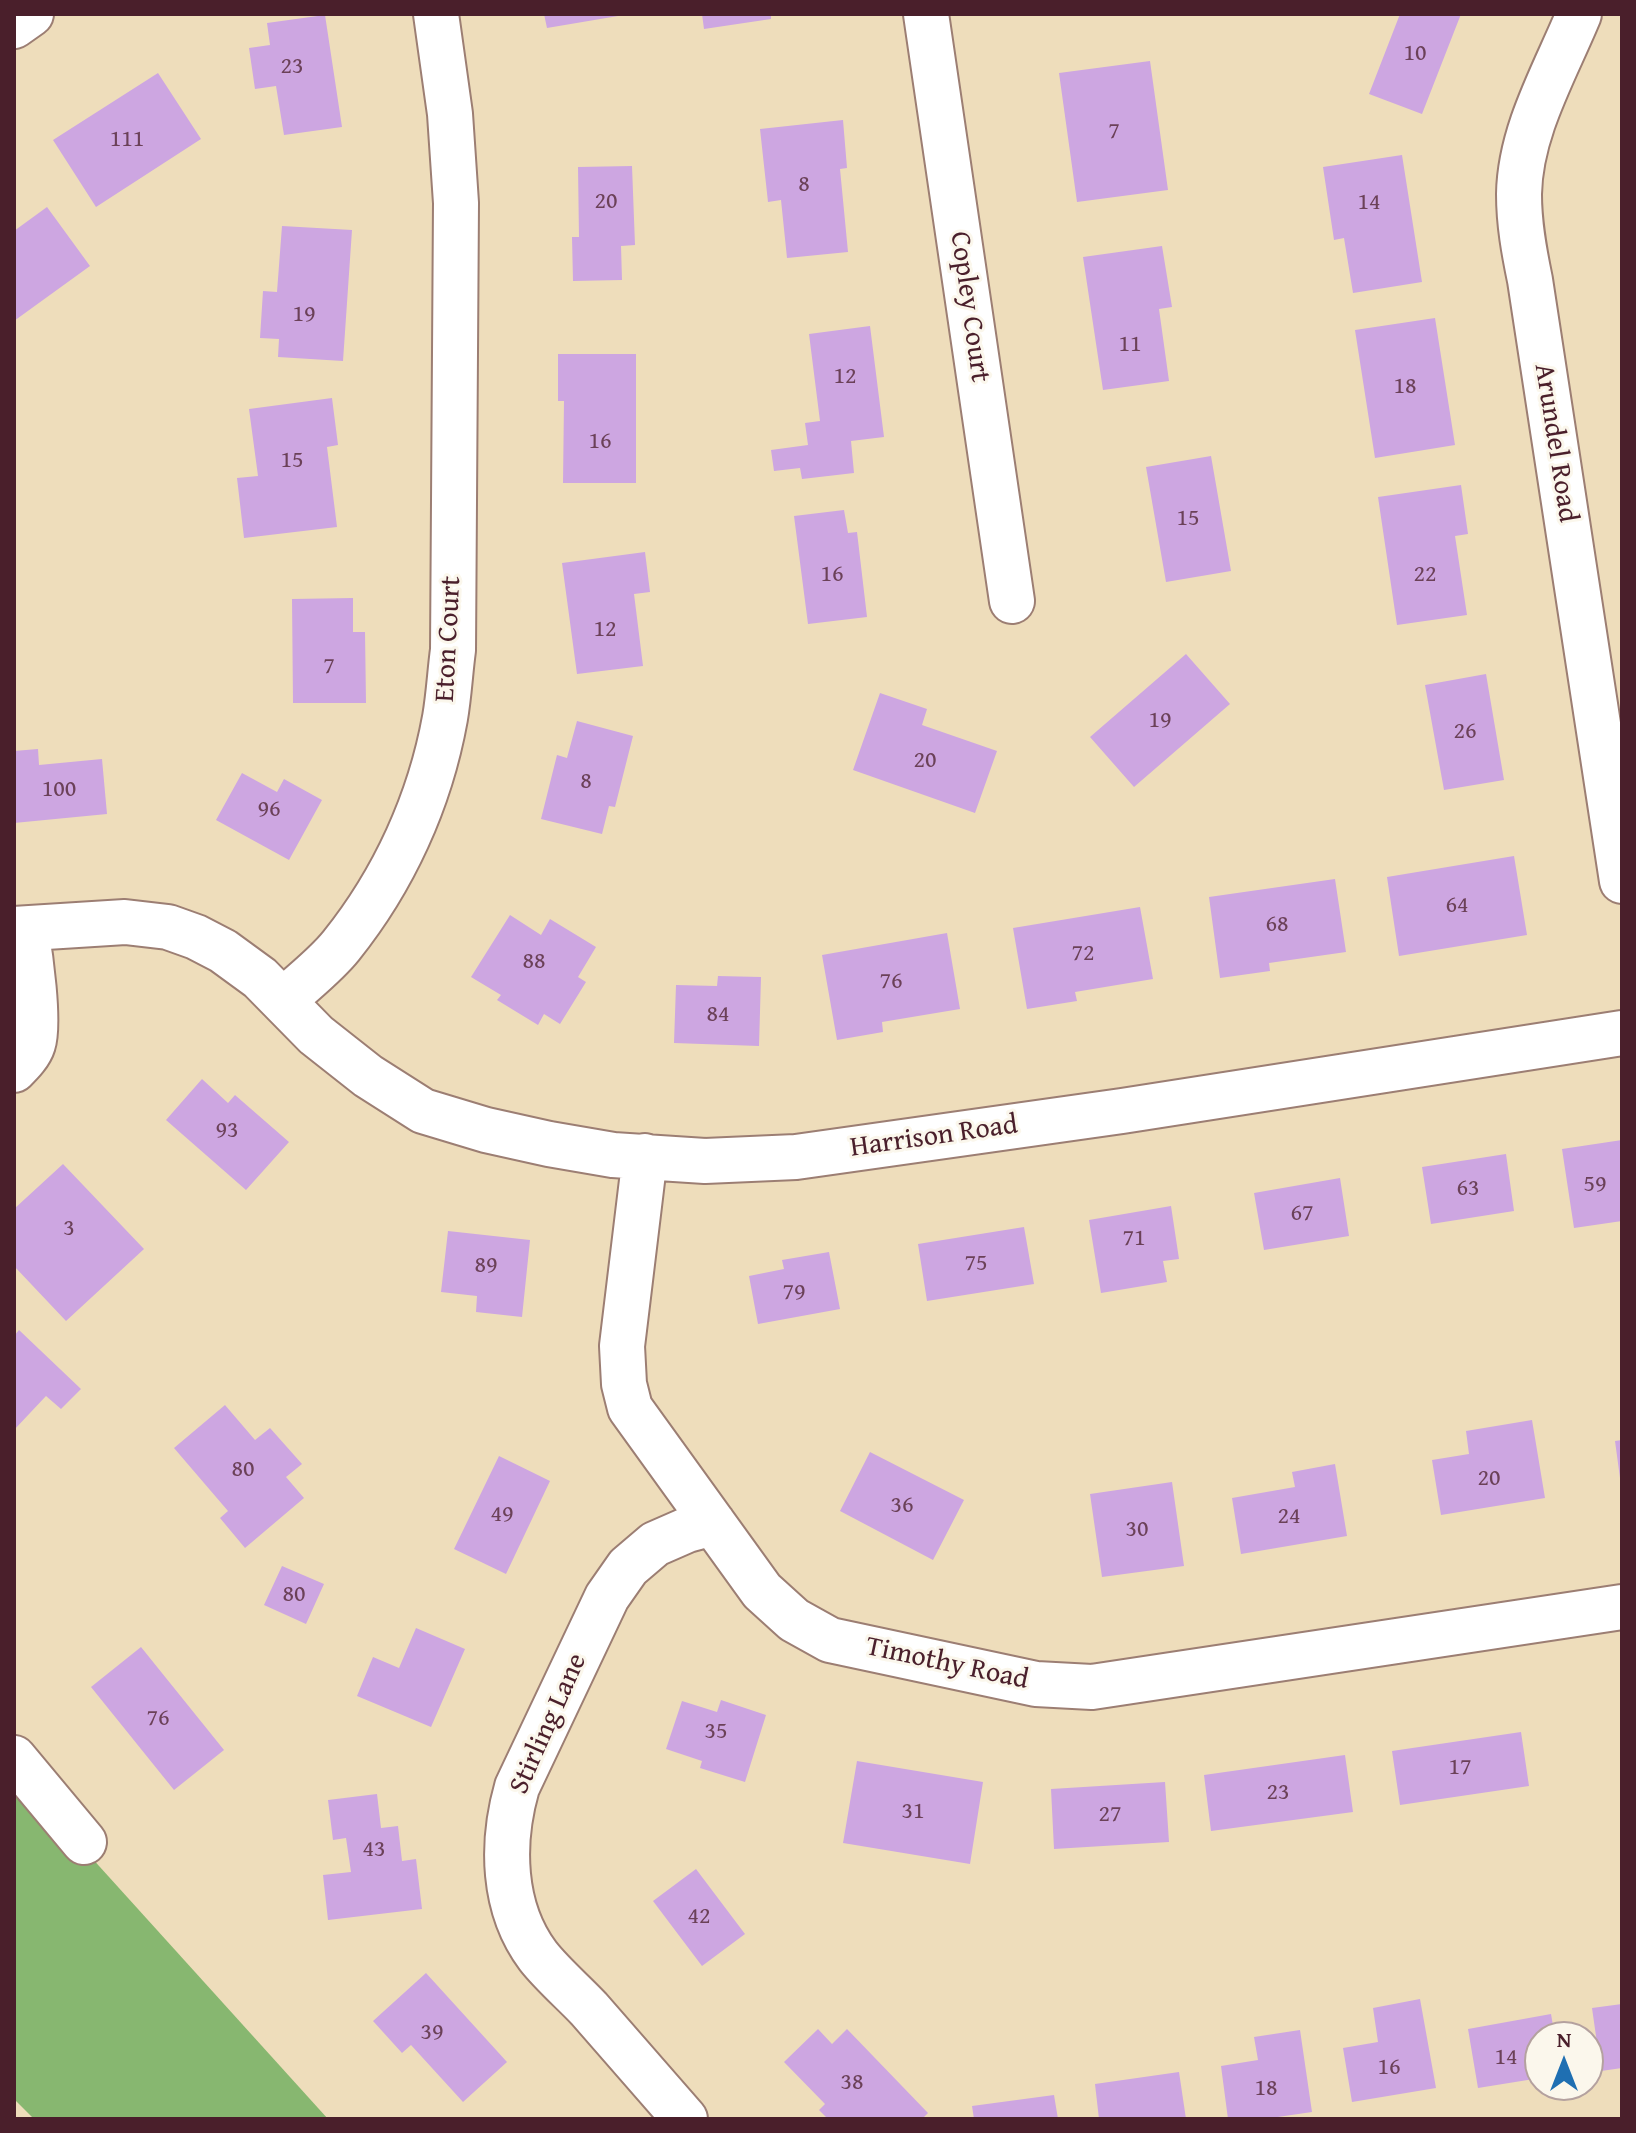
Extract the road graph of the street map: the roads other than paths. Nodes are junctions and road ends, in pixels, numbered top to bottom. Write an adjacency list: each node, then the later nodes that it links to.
1 (31, 14): 5 (street)
2 (436, 14): 9 (street, Eton Court)
3 (926, 14): 6 (street, Copley Court)
4 (1579, 14): 7 (street, Arundel Road)
5 (14, 26)
6 (1012, 601)
7 (1622, 881)
8 (20, 929): 9 (street); 11 (street)
9 (283, 1001): 12 (street, Harrison Road)
10 (1622, 1033): 12 (street, Harrison Road)
11 (14, 1070)
12 (645, 1156): 13 (street, Timothy Road)
13 (713, 1523): 14 (street, Timothy Road); 17 (street, Stirling Lane)
14 (1622, 1607)
15 (14, 1758): 16 (street)
16 (84, 1842)
17 (685, 2119)

